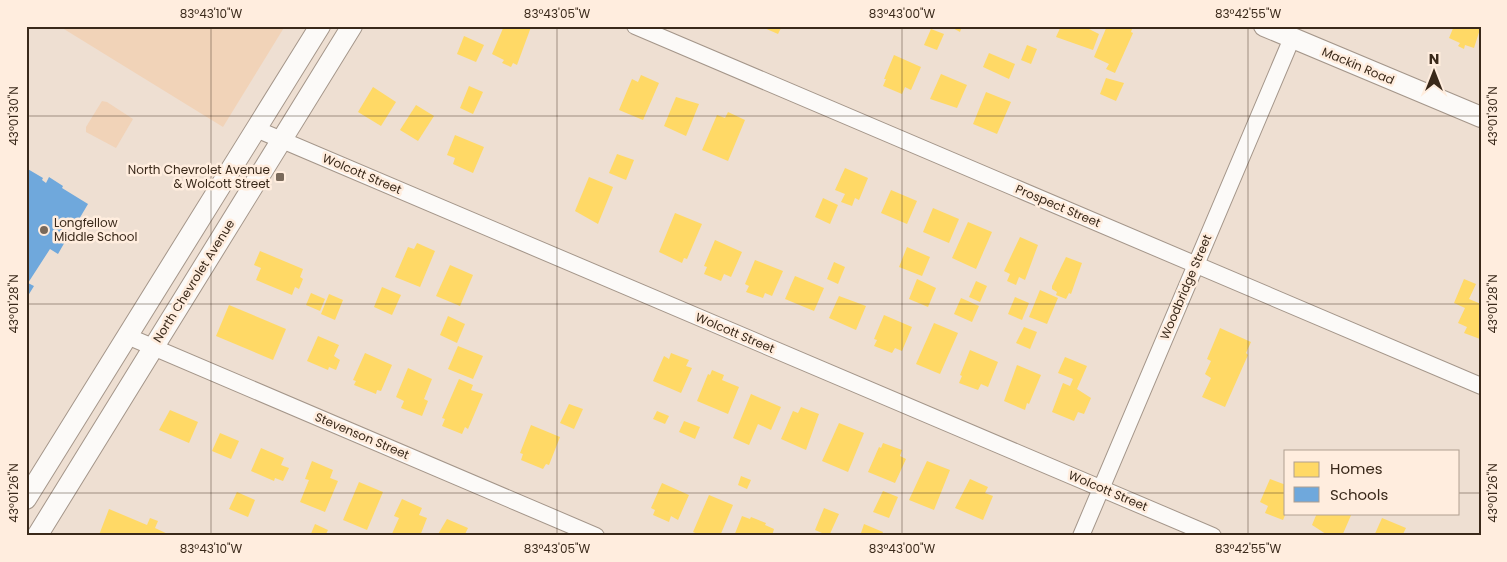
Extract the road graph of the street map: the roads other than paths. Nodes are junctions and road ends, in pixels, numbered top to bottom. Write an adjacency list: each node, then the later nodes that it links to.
1 (320, 26): 7 (street)
2 (352, 26): 8 (street, North Chevrolet Avenue)
3 (635, 26): 9 (street, Prospect Street)
4 (1264, 26): 5 (street, Mackin Road)
5 (1292, 38): 6 (street, Mackin Road); 9 (street, Woodbridge Street)
6 (1481, 117)
7 (256, 129): 8 (street, Wolcott Street); 10 (street)
8 (282, 140): 11 (street, North Chevrolet Avenue); 13 (street, Wolcott Street)
9 (1195, 265): 12 (street, Prospect Street); 13 (street, Woodbridge Street)
10 (128, 336): 11 (street, Stevenson Street); 14 (street)
11 (153, 347): 15 (street, North Chevrolet Avenue); 16 (street, Stevenson Street)
12 (1481, 386)
13 (1102, 488): 17 (street, Woodbridge Street); 18 (street, Wolcott Street)
14 (26, 499)
15 (37, 536)
16 (596, 536)
17 (1081, 536)
18 (1213, 536)

